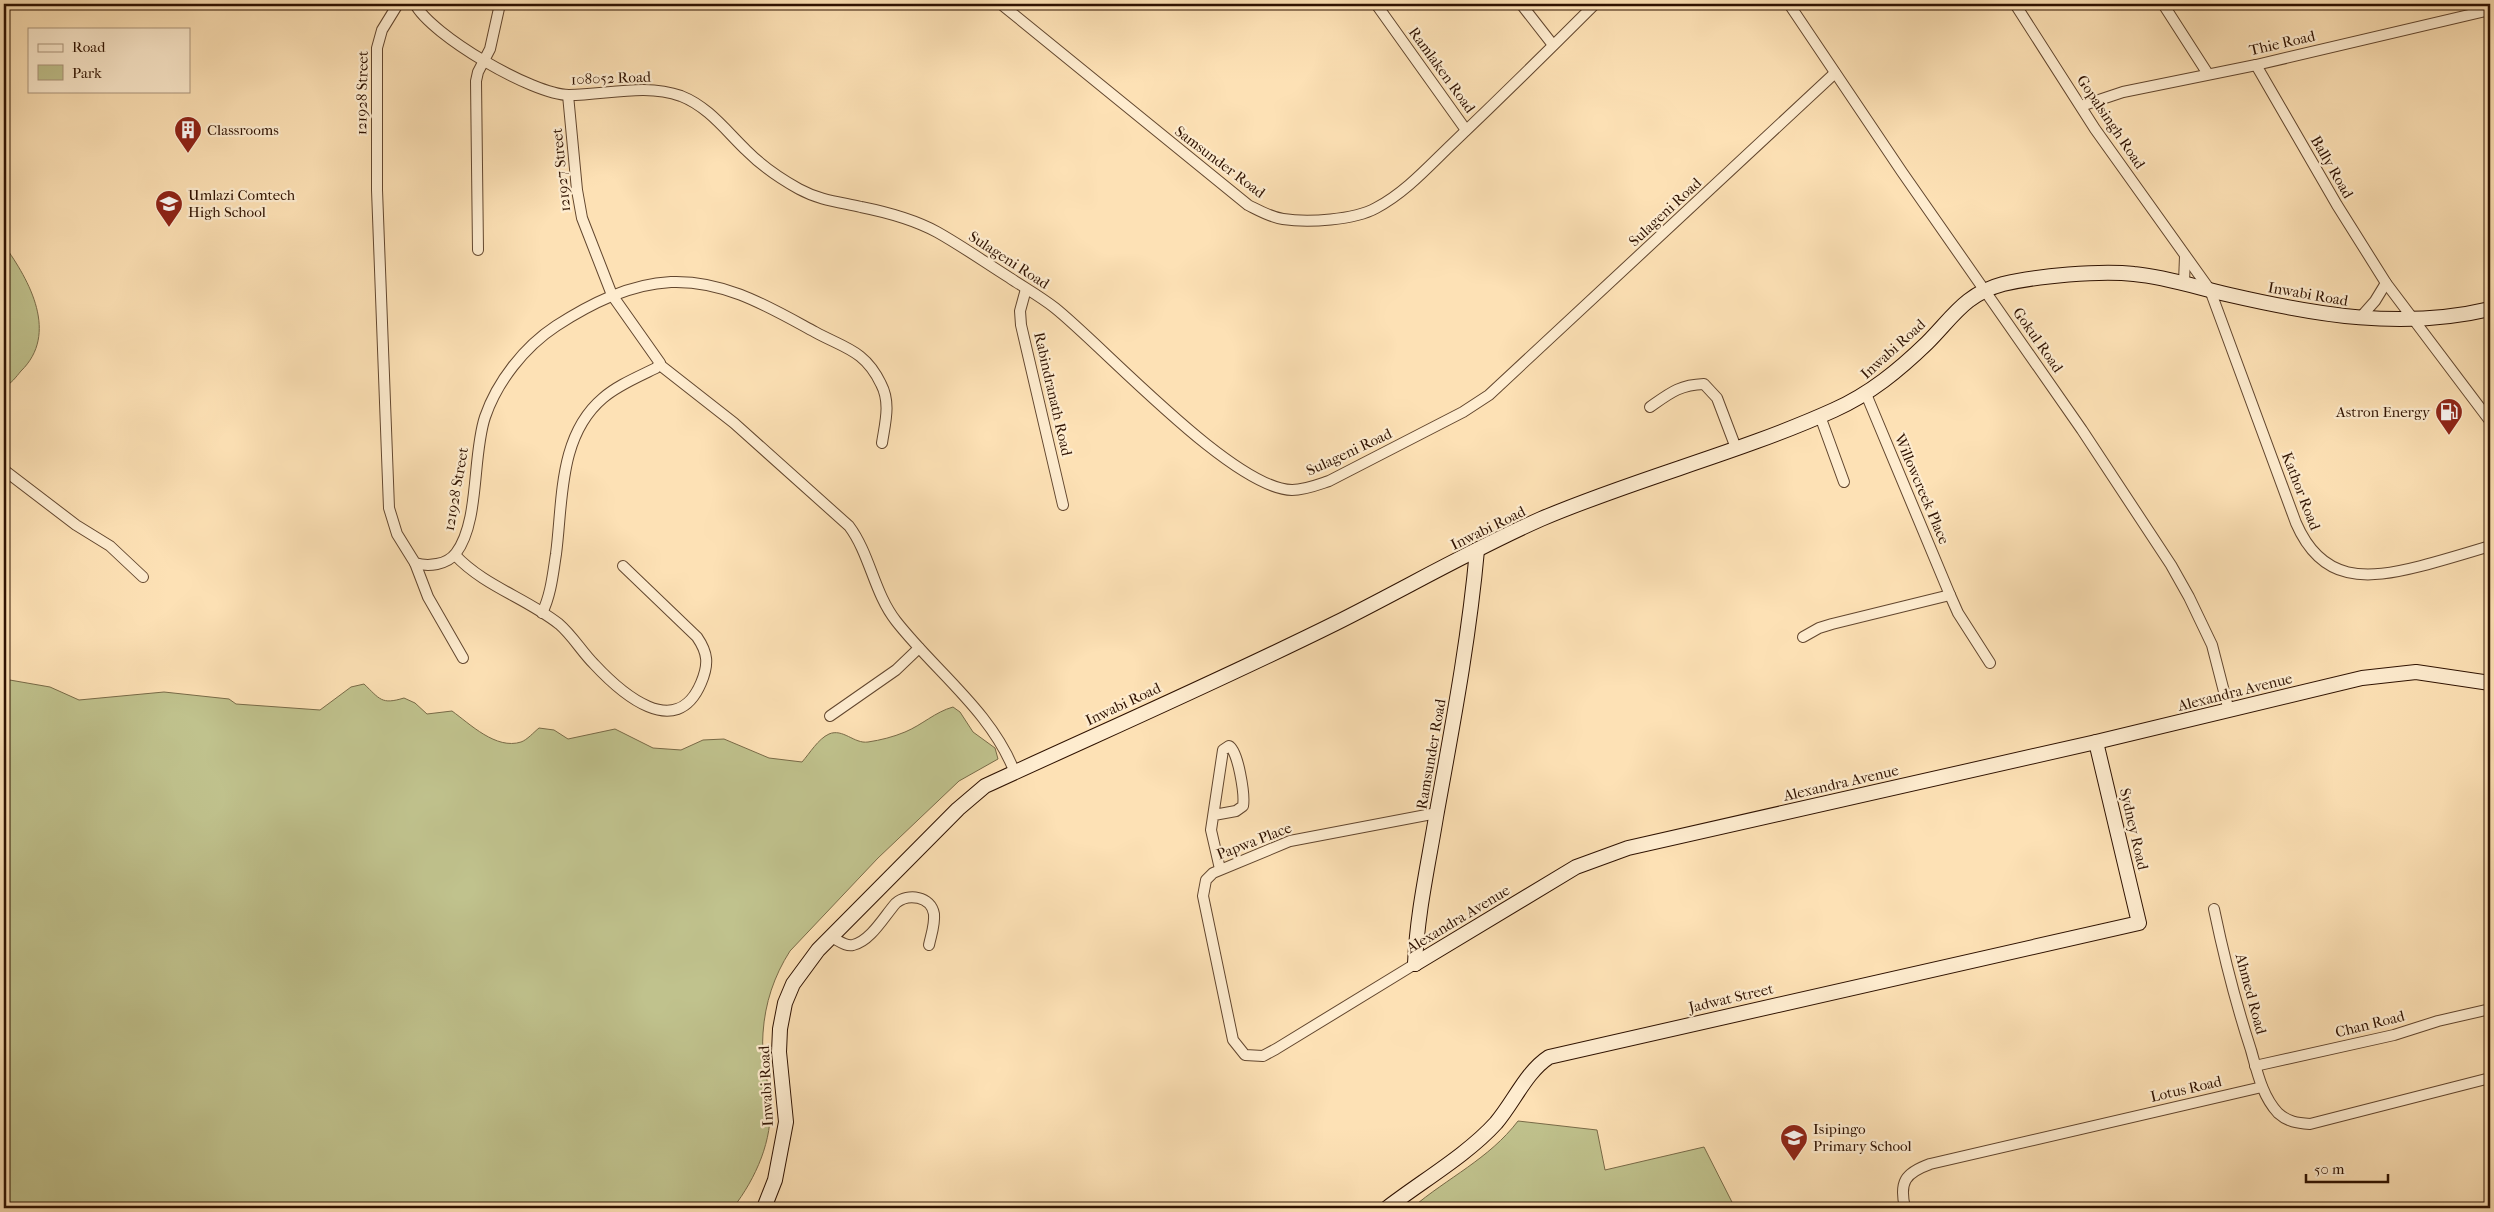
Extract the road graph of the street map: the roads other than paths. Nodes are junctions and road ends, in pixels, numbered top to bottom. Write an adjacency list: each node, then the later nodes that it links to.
1 (398, 4): 45 (street, 121928 Street)
2 (415, 4): 13 (street, 108052 Road)
3 (500, 4): 13 (street)
4 (1001, 4): 19 (street, Samsunder Road)
5 (1376, 4): 19 (street, Ramlaken Road)
6 (1522, 4): 12 (street)
7 (1595, 4): 12 (street, Samsunder Road)
8 (1789, 4): 15 (street, Gokul Road)
9 (2015, 4): 18 (street, Gopalsingh Road)
10 (2162, 4): 16 (street)
11 (2490, 10): 14 (street, Thie Road)
12 (1554, 45): 19 (street, Samsunder Road)
13 (485, 61): 17 (street, 108052 Road); 21 (street)
14 (2256, 64): 16 (street, Thie Road); 24 (street, Bally Road)
15 (1835, 73): 25 (street, Sulageni Road); 26 (street, Gokul Road)
16 (2208, 74): 18 (street, Thie Road)
17 (568, 95): 20 (street, 108052 Road); 28 (street, 121927 Street)
18 (2081, 106): 22 (street, Gopalsingh Road)
19 (1466, 130)
20 (800, 190): 25 (street, Sulageni Road)
21 (478, 250)
22 (2185, 256): 23 (street); 27 (street, Gopalsingh Road)
23 (2184, 283): 26 (street, Inwabi Road); 27 (street, Inwabi Road)
24 (2386, 283): 30 (street); 31 (street, Bally Road)
25 (1026, 289): 41 (street, Rabindranath Road)
26 (1985, 290): 33 (street, Inwabi Road); 55 (street, Gokul Road)
27 (2210, 290): 30 (street, Inwabi Road); 42 (street, Kathor Road)
28 (612, 295): 32 (street, 121927 Street); 37 (street, 121928 Street); 44 (street, 121928 Street)
29 (2490, 309): 31 (street, Inwabi Road)
30 (2359, 319): 31 (street, Inwabi Road)
31 (2416, 320): 36 (street, Bally Road)
32 (660, 366): 49 (street); 51 (street)
33 (1866, 394): 35 (street, Inwabi Road); 48 (street, Willowcreek Place)
34 (1650, 407): 38 (street)
35 (1820, 416): 38 (street, Inwabi Road); 40 (street)
36 (2490, 421)
37 (882, 443)
38 (1736, 448): 43 (street, Inwabi Road)
39 (4, 470): 47 (street)
40 (1844, 482)
41 (1063, 505)
42 (2490, 546)
43 (1477, 550): 58 (street, Inwabi Road); 59 (street, Ramsunder Road)
44 (455, 555): 45 (street); 49 (street)
45 (415, 563): 52 (street, 121928 Street)
46 (623, 566): 49 (street)
47 (142, 576)
48 (1950, 596): 50 (street); 53 (street, Willowcreek Place)
49 (542, 613)
50 (1803, 637)
51 (919, 648): 56 (street); 58 (street)
52 (463, 658)
53 (1990, 663)
54 (2490, 683): 55 (street, Alexandra Avenue)
55 (2229, 711): 57 (street, Alexandra Avenue)
56 (830, 716)
57 (2096, 742): 63 (street, Sydney Road); 66 (street, Alexandra Avenue)
58 (1014, 773): 64 (street, Inwabi Road)
59 (1437, 812): 61 (street, Papwa Place); 66 (street, Ramsunder Road)
60 (1214, 814): 60 (street); 61 (street)
61 (1220, 869): 68 (street, Papwa Place)
62 (2214, 909): 69 (street, Ahmed Road)
63 (2139, 923): 73 (street, Jadwat Street)
64 (831, 937): 65 (street); 72 (street, Inwabi Road)
65 (929, 946)
66 (1415, 964): 68 (street, Alexandra Avenue)
67 (2490, 1009): 69 (street, Chan Road)
68 (1245, 1055)
69 (2255, 1066): 71 (street, Ahmed Road)
70 (2490, 1078): 71 (street)
71 (2262, 1087): 74 (street, Lotus Road)
72 (764, 1208)
73 (1387, 1208)
74 (1905, 1208)

